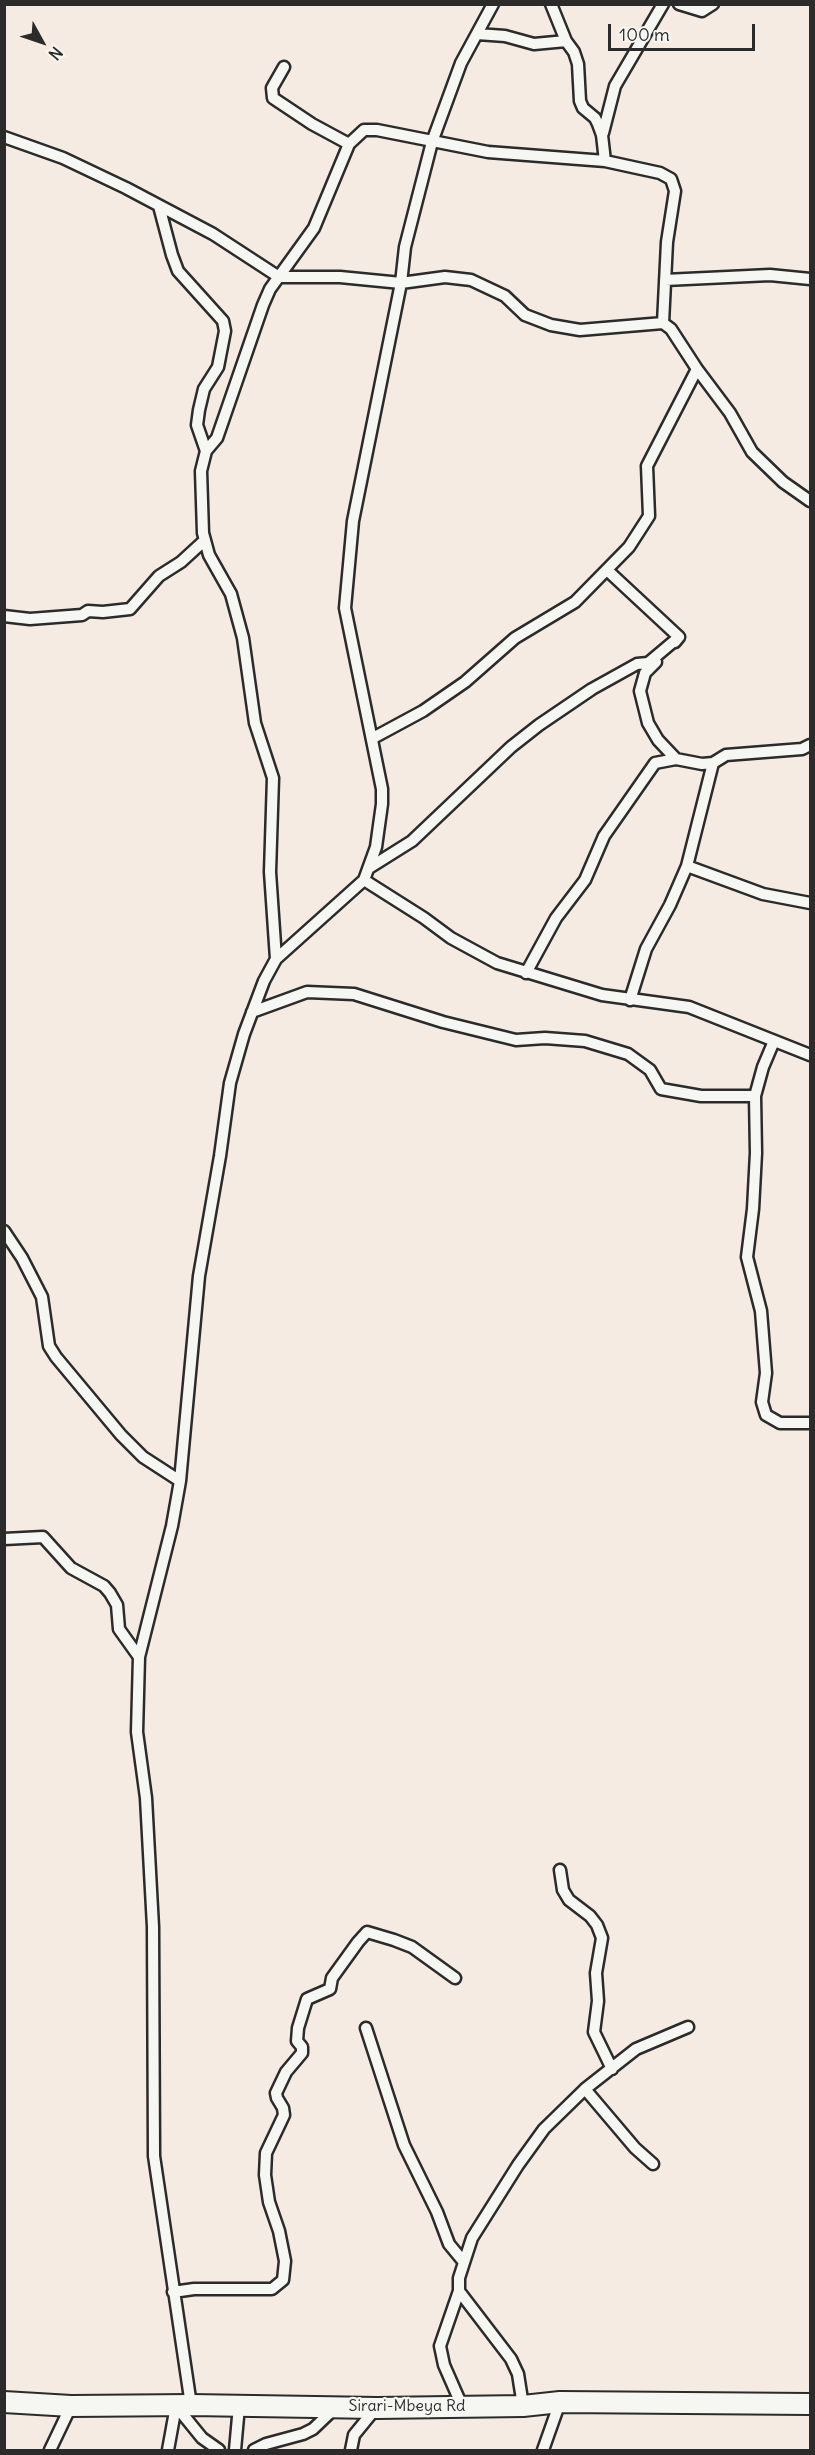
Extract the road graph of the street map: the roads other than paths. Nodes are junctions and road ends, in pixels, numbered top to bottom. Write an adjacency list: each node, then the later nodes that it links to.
1 (493, 4): 6 (street)
2 (551, 4): 7 (street)
3 (663, 4): 9 (street)
4 (679, 4): 5 (street)
5 (713, 4)
6 (477, 34): 7 (street); 11 (street)
7 (566, 41): 9 (street)
8 (284, 67): 12 (street)
9 (602, 135): 13 (street)
10 (4, 137): 14 (street)
11 (432, 142): 12 (street); 13 (street); 18 (street)
12 (349, 144): 15 (street)
13 (605, 160): 17 (street)
14 (159, 206): 15 (street); 21 (street)
15 (279, 278): 18 (street); 21 (street)
16 (810, 279): 17 (street)
17 (665, 280): 19 (street)
18 (401, 283): 19 (street); 27 (street)
19 (663, 323): 20 (street)
20 (697, 369): 22 (street); 24 (street)
21 (206, 451): 23 (street)
22 (810, 501)
23 (205, 540): 25 (street); 35 (street)
24 (607, 570): 26 (street); 27 (street)
25 (4, 616)
26 (679, 637): 29 (street); 32 (street)
27 (373, 738): 32 (street)
28 (810, 745): 30 (street)
29 (676, 759): 30 (street); 36 (street)
30 (713, 763): 31 (street)
31 (687, 867): 34 (street); 37 (street)
32 (369, 868): 33 (street)
33 (364, 880): 35 (street); 36 (street)
34 (810, 903)
35 (276, 959): 38 (street)
36 (526, 974): 37 (street)
37 (630, 1000): 39 (street)
38 (252, 1012): 41 (street); 44 (street)
39 (774, 1041): 40 (street); 41 (street)
40 (810, 1055)
41 (755, 1096): 43 (street)
42 (4, 1231): 44 (street)
43 (810, 1423)
44 (180, 1481): 46 (street)
45 (4, 1539): 46 (street)
46 (139, 1657): 56 (street)
47 (560, 1870): 51 (street)
48 (455, 1978): 56 (street)
49 (688, 2027): 51 (street)
50 (366, 2028): 54 (street)
51 (612, 2069): 52 (street)
52 (585, 2090): 53 (street); 54 (street)
53 (653, 2164)
54 (464, 2261): 55 (street)
55 (459, 2291): 64 (street); 65 (street)
56 (173, 2292): 60 (street)
57 (4, 2402): 61 (highway, Sirari-Mbeya Rd)
58 (560, 2402): 59 (highway, Sirari-Mbeya Rd); 65 (highway, Sirari-Mbeya Rd); 73 (street)
59 (810, 2404)
60 (183, 2405): 61 (highway, Sirari-Mbeya Rd); 62 (highway, Sirari-Mbeya Rd); 68 (street); 69 (street)
61 (71, 2406): 67 (street)
62 (239, 2406): 63 (highway, Sirari-Mbeya Rd); 70 (street)
63 (338, 2406): 66 (highway, Sirari-Mbeya Rd); 71 (street)
64 (462, 2406): 65 (highway, Sirari-Mbeya Rd); 66 (highway, Sirari-Mbeya Rd)
65 (523, 2406)
66 (377, 2408): 72 (street)
67 (50, 2451)
68 (168, 2451)
69 (219, 2451)
70 (235, 2451)
71 (255, 2451)
72 (351, 2451)
73 (543, 2451)

